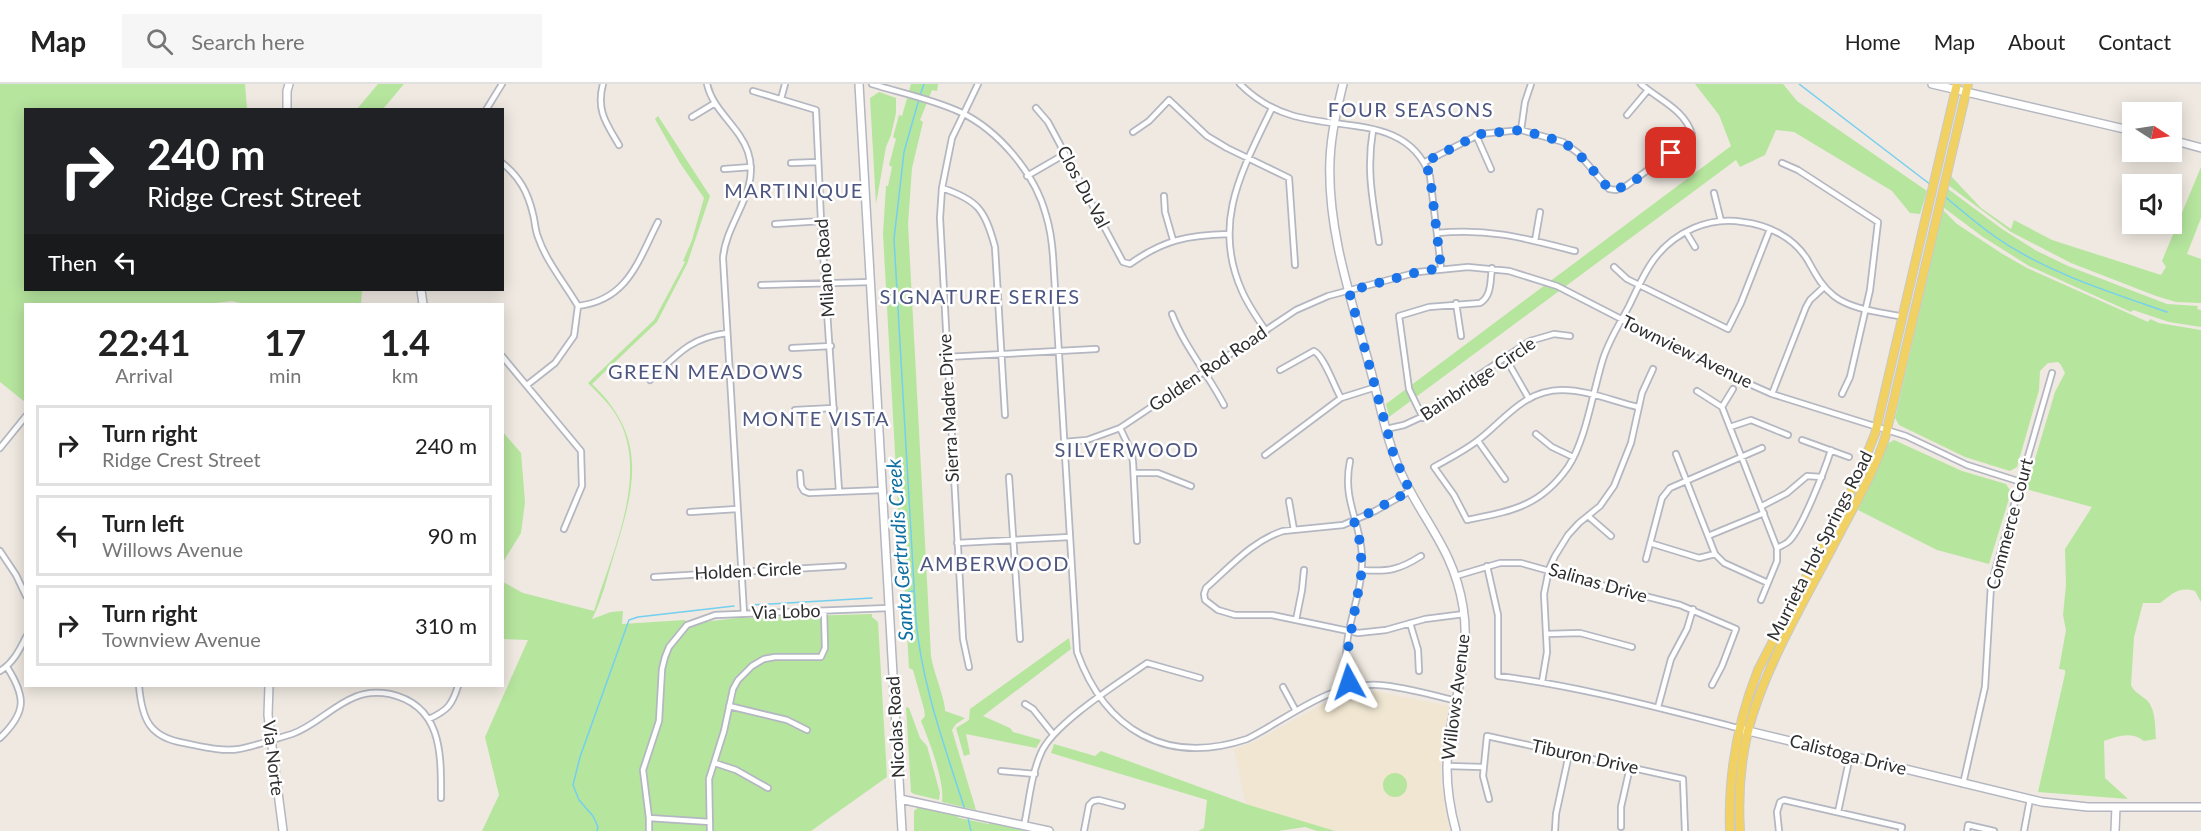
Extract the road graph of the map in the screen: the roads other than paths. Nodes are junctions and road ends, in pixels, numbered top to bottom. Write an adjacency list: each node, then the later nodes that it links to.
1 (289, 84): 20 (street)
2 (502, 84): 21 (street)
3 (603, 84): 34 (street)
4 (707, 84): 19 (street)
5 (785, 84): 18 (street)
6 (859, 84): 68 (street, Nicolas Road)
7 (872, 84): 24 (street)
8 (978, 84): 24 (street, Sierra Madre Drive)
9 (1240, 84): 23 (street)
10 (1343, 84): 27 (street, Willows Avenue)
11 (1531, 84): 30 (street)
12 (1641, 84): 16 (street)
13 (1932, 84): 14 (street)
14 (1956, 87): 15 (street); 78 (main road, Murrieta Hot Springs Road)
15 (1967, 88): 28 (street); 118 (main road, Murrieta Hot Springs Road)
16 (1648, 90): 25 (street); 30 (street)
17 (753, 91): 18 (street, Milano Road)
18 (781, 99): 38 (street, Milano Road)
19 (715, 103): 26 (street); 43 (street)
20 (287, 108)
21 (487, 108)
22 (1036, 108): 36 (street, Clos Du Val)
23 (1272, 108): 27 (street); 37 (street)
24 (963, 114): 46 (street); 47 (street, Sierra Madre Drive)
25 (1627, 115)
26 (692, 117)
27 (1334, 123): 29 (street); 73 (street, Willows Avenue)
28 (2122, 128)
29 (1373, 130): 39 (street); 61 (street)
30 (1521, 130): 32 (street)
31 (1133, 132): 37 (street)
32 (1476, 135): 39 (street); 45 (street)
33 (2182, 143): 35 (street)
34 (619, 145)
35 (2201, 148)
36 (1065, 154): 46 (street); 59 (street, Clos Du Val)
37 (1249, 158): 58 (street); 64 (street)
38 (818, 162): 40 (street); 51 (street, Milano Road)
39 (1425, 162): 57 (street)
40 (791, 163)
41 (1782, 163): 76 (street)
42 (504, 165): 75 (street)
43 (751, 166): 44 (street); 81 (street)
44 (724, 169)
45 (1491, 169)
46 (1027, 176): 87 (street)
47 (942, 188): 88 (street); 89 (street, Sierra Madre Drive)
48 (1714, 193): 52 (street)
49 (1164, 196): 59 (street)
50 (1540, 212): 60 (street)
51 (821, 221): 54 (street); 70 (street, Milano Road)
52 (1721, 221): 55 (street); 56 (street)
53 (658, 222): 75 (street)
54 (775, 224)
55 (1770, 230): 71 (street); 72 (street)
56 (1686, 232): 62 (street); 71 (street)
57 (1437, 233): 60 (street); 66 (street)
58 (1229, 234): 59 (street); 80 (street)
59 (1173, 240)
60 (1535, 241): 63 (street)
61 (1379, 242)
62 (1695, 247)
63 (1575, 251)
64 (1295, 265)
65 (1614, 267): 71 (street)
66 (1441, 268): 67 (street, Townview Avenue); 73 (street, Townview Avenue)
67 (1492, 268): 74 (street); 79 (street, Townview Avenue)
68 (871, 282): 70 (street); 141 (street, Nicolas Road)
69 (761, 285): 70 (street)
70 (825, 285): 84 (street, Milano Road)
71 (1640, 285): 79 (street)
72 (1824, 287): 76 (street); 101 (street)
73 (1349, 291): 80 (street, Golden Rod Road); 98 (street, Willows Avenue)
74 (1456, 303): 82 (street); 113 (street)
75 (579, 306): 97 (street)
76 (1866, 308): 78 (street); 102 (street)
77 (1172, 314): 94 (street)
78 (1903, 317): 115 (main road, Murrieta Hot Springs Road)
79 (1622, 320): 101 (street, Townview Avenue); 103 (street)
80 (1266, 331): 94 (street, Golden Rod Road)
81 (727, 333): 96 (street); 146 (street)
82 (1461, 336)
83 (1570, 336): 90 (street, Bainbridge Circle)
84 (831, 346): 85 (street); 109 (street, Milano Road)
85 (792, 348)
86 (1096, 349): 87 (street)
87 (1058, 351): 88 (street); 122 (street)
88 (1001, 354): 89 (street); 111 (street)
89 (946, 357): 158 (street, Sierra Madre Drive)
90 (1505, 357): 105 (street); 113 (street, Bainbridge Circle)
91 (504, 358): 97 (street)
92 (1653, 369): 107 (street)
93 (1280, 370): 104 (street)
94 (1206, 371): 106 (street); 116 (street, Golden Rod Road)
95 (2052, 373): 139 (street, Commerce Court)
96 (650, 380)
97 (527, 385): 151 (street)
98 (1376, 387): 104 (street); 117 (street, Willows Avenue)
99 (1733, 389): 108 (street)
100 (1697, 391): 108 (street)
101 (1772, 394): 115 (street, Townview Avenue)
102 (1842, 394)
103 (1593, 396): 105 (street); 107 (street); 129 (street)
104 (1341, 398): 128 (street)
105 (1529, 399): 123 (street)
106 (1224, 405)
107 (1638, 407): 149 (street)
108 (1722, 407): 114 (street)
109 (834, 408): 110 (street); 142 (street, Milano Road)
110 (795, 411)
111 (1005, 415)
112 (24, 418): 124 (street)
113 (1423, 418): 117 (street, Bainbridge Circle)
114 (1730, 426): 120 (street); 131 (street)
115 (1877, 427): 118 (street, Townview Avenue); 207 (main road, Murrieta Hot Springs Road)
116 (1120, 428): 122 (street, Golden Rod Road); 134 (street)
117 (1386, 429): 143 (street, Willows Avenue)
118 (1887, 430): 139 (street, Townview Avenue); 209 (main road, Murrieta Hot Springs Road)
119 (1536, 434): 129 (street)
120 (1788, 435)
121 (1802, 440): 126 (street)
122 (1064, 441): 155 (street)
123 (1478, 441): 129 (street); 137 (street)
124 (0, 448)
125 (1761, 448): 131 (street)
126 (1831, 450): 130 (street); 136 (street)
127 (1677, 454): 138 (street)
128 (1265, 455)
129 (1573, 457)
130 (1849, 457)
131 (1742, 458): 138 (street); 145 (street)
132 (1350, 461): 150 (street)
133 (800, 473): 142 (street)
134 (1134, 473): 140 (street); 157 (street)
135 (1009, 477): 156 (street)
136 (1822, 477): 145 (street); 160 (street)
137 (1505, 478)
138 (1686, 481): 154 (street); 159 (street)
139 (2021, 482): 221 (street, Commerce Court)
140 (1191, 486)
141 (883, 490): 142 (street); 176 (street, Nicolas Road)
142 (839, 491)
143 (1410, 491): 150 (street); 172 (street, Willows Avenue)
144 (1289, 501): 152 (street)
145 (1762, 506): 148 (street)
146 (737, 509): 147 (street); 170 (street)
147 (690, 512)
148 (1764, 513): 154 (street); 160 (street)
149 (1588, 516): 153 (street); 167 (street)
150 (1354, 521): 152 (street); 169 (street)
151 (564, 529)
152 (1294, 530): 181 (street)
153 (1611, 536)
154 (1708, 536): 162 (street)
155 (1070, 537): 156 (street); 200 (street)
156 (1012, 540): 158 (street); 185 (street)
157 (1137, 541)
158 (957, 543): 189 (street, Sierra Madre Drive)
159 (1650, 543): 162 (street); 164 (street)
160 (1777, 548): 173 (street)
161 (0, 551): 174 (street)
162 (1715, 554): 173 (street)
163 (1421, 556): 169 (street)
164 (1646, 559)
165 (843, 566): 170 (street, Holden Circle)
166 (1487, 566): 167 (street, Salinas Drive); 172 (street, Salinas Drive); 193 (street, Calistoga Drive)
167 (1549, 569): 177 (street, Salinas Drive); 184 (street)
168 (1304, 570): 181 (street)
169 (1362, 570): 183 (street)
170 (741, 572): 171 (street, Holden Circle); 179 (street)
171 (654, 576)
172 (1456, 576): 180 (street, Willows Avenue)
173 (1768, 583): 175 (street)
174 (24, 592)
175 (1761, 600)
176 (889, 608): 178 (street, Via Lobo); 224 (street, Nicolas Road)
177 (1693, 609): 194 (street, Salinas Drive); 204 (street)
178 (824, 611): 179 (street, Via Lobo); 203 (street)
179 (744, 614): 231 (street, Via Lobo)
180 (1464, 614): 182 (street); 201 (street, Willows Avenue)
181 (1296, 620): 183 (street)
182 (1410, 623): 183 (street); 191 (street)
183 (1350, 632): 199 (street)
184 (1546, 634): 187 (street); 193 (street)
185 (1020, 639)
186 (24, 642): 188 (street)
187 (1632, 647)
188 (7, 667): 190 (street); 211 (street)
189 (969, 667)
190 (0, 671)
191 (1419, 671)
192 (1200, 678): 200 (street)
193 (1542, 682): 204 (street, Calistoga Drive)
194 (1712, 685)
195 (139, 687): 212 (street)
196 (269, 687): 212 (street, Via Norte)
197 (458, 687): 206 (street)
198 (1283, 687): 205 (street)
199 (1350, 687): 201 (street); 205 (street)
200 (1098, 698): 205 (street); 210 (street)
201 (1457, 701): 216 (street, Willows Avenue)
202 (1025, 704): 210 (street)
203 (729, 706): 208 (street); 215 (street)
204 (1658, 707): 207 (street, Calistoga Drive)
205 (1296, 711)
206 (429, 719): 212 (street); 223 (street)
207 (1738, 728): 209 (street, Calistoga Drive); 246 (main road, Murrieta Hot Springs Road)
208 (807, 730)
209 (1749, 731): 214 (street, Calistoga Drive); 247 (main road, Murrieta Hot Springs Road)
210 (1053, 734): 220 (street)
211 (0, 738)
212 (271, 739): 237 (street, Via Norte)
213 (1569, 754): 217 (street, Tiburon Drive); 218 (street, Tiburon Drive); 244 (street)
214 (1850, 756): 221 (street, Calistoga Drive); 230 (street)
215 (714, 763): 222 (street); 232 (street)
216 (1447, 766): 217 (street); 243 (street, Willows Avenue)
217 (1483, 767): 225 (street)
218 (1630, 767): 234 (street); 245 (street, Tiburon Drive)
219 (1001, 771): 220 (street)
220 (1035, 774): 233 (street)
221 (1963, 784): 226 (street, Calistoga Drive)
222 (768, 788)
223 (441, 798)
224 (900, 799): 233 (street); 240 (street, Nicolas Road)
225 (1489, 799)
226 (2030, 799): 228 (street, Calistoga Drive); 250 (street)
227 (1122, 806): 242 (street)
228 (2116, 807): 229 (street, Calistoga Drive); 251 (street)
229 (2201, 807)
230 (1838, 812): 236 (street); 248 (street)
231 (649, 818): 232 (street); 238 (street)
232 (710, 822): 239 (street)
233 (1024, 826): 241 (street)
234 (1621, 826)
235 (1967, 828): 249 (street)
236 (1902, 829)
237 (283, 831)
238 (649, 831)
239 (710, 831)
240 (902, 831)
241 (1048, 831)
242 (1084, 831)
243 (1456, 831)
244 (1555, 831)
245 (1685, 831)
246 (1730, 831)
247 (1740, 831)
248 (1779, 831)
249 (1994, 831)
250 (2024, 831)
251 (2115, 831)

